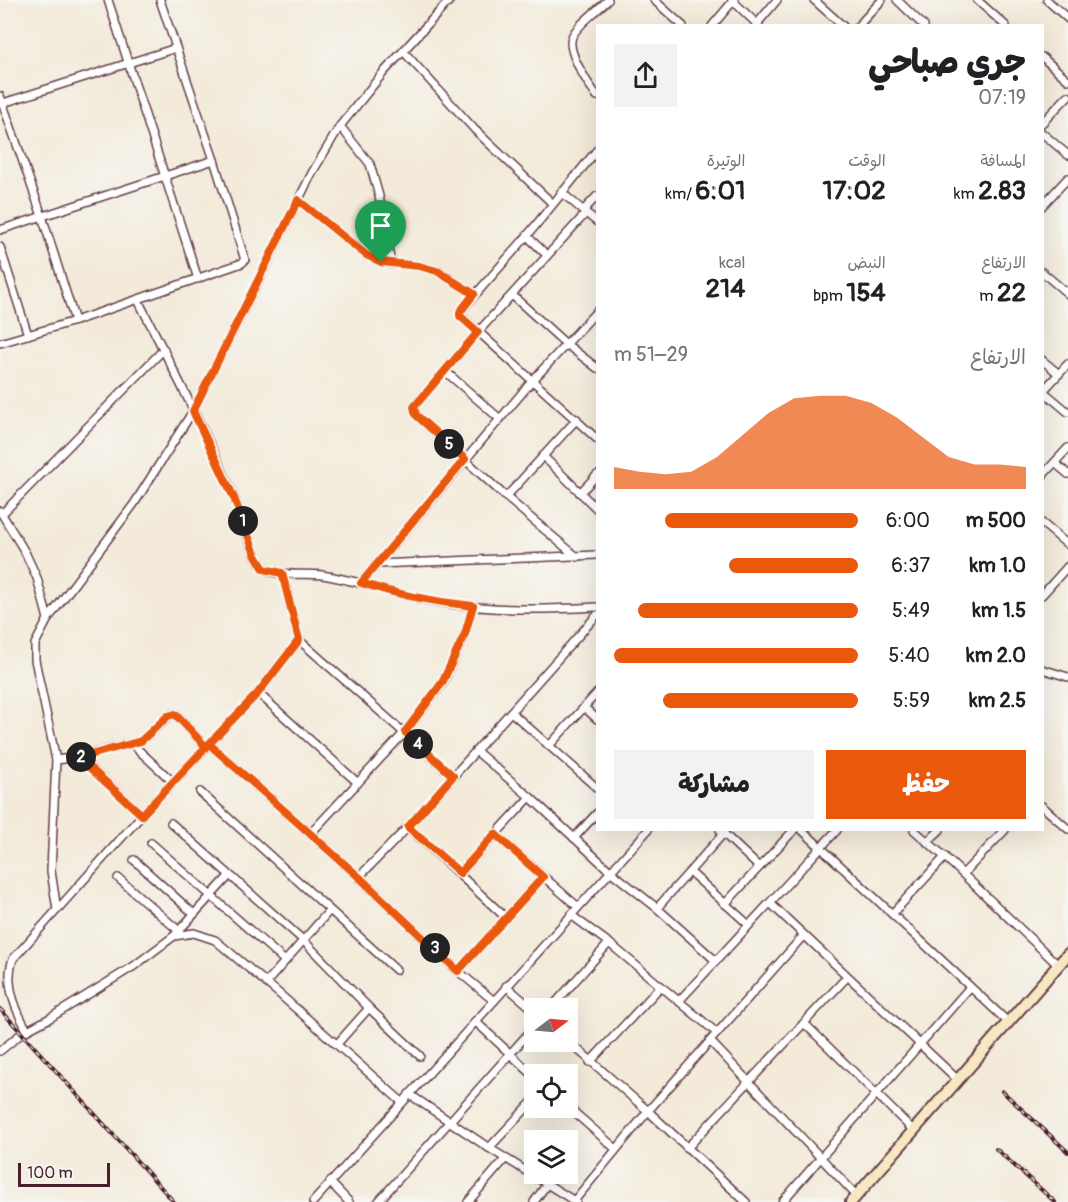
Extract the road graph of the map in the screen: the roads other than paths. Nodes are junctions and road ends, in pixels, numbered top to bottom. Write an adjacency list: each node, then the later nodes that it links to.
1 (108, 0): 25 (street)
2 (160, 0): 22 (street)
3 (450, 0): 23 (street)
4 (608, 0): 27 (street)
5 (654, 0): 15 (street)
6 (733, 0): 16 (street); 17 (street)
7 (777, 0): 18 (street)
8 (814, 0): 19 (street)
9 (882, 0): 20 (street)
10 (897, 0): 21 (street)
11 (977, 0): 14 (street)
12 (1047, 0): 13 (street)
13 (1068, 19)
14 (997, 23)
15 (681, 24)
16 (714, 24)
17 (756, 24)
18 (758, 24)
19 (841, 24)
20 (860, 24)
21 (922, 24)
22 (176, 48): 25 (street); 35 (street)
23 (404, 52): 31 (street); 41 (street)
24 (1044, 59): 26 (street)
25 (129, 63): 29 (street); 36 (street)
26 (1068, 80)
27 (596, 94)
28 (1068, 96): 30 (street)
29 (1, 101): 44 (street)
30 (1044, 121)
31 (340, 126): 40 (street); 50 (street)
32 (1044, 135): 34 (street)
33 (596, 152): 38 (street)
34 (1068, 155)
35 (214, 160): 36 (street); 52 (street)
36 (165, 176): 44 (street); 52 (street)
37 (1068, 178): 42 (street)
38 (561, 192): 41 (street); 43 (street)
39 (596, 197): 43 (street)
40 (298, 200): 50 (street); 72 (street)
41 (552, 203): 47 (street)
42 (1044, 203)
43 (584, 212): 45 (street); 49 (street)
44 (42, 216): 46 (street); 58 (street)
45 (596, 221)
46 (0, 230)
47 (526, 236): 49 (street); 53 (street)
48 (0, 247): 60 (street)
49 (547, 255): 55 (street)
50 (391, 264): 53 (street)
51 (1044, 274): 54 (street)
52 (198, 279): 56 (street)
53 (474, 294): 59 (street)
54 (1068, 294)
55 (513, 296): 59 (street); 62 (street)
56 (138, 300): 58 (street); 63 (street)
57 (596, 312): 62 (street)
58 (75, 321): 60 (street)
59 (478, 332): 67 (street); 69 (street)
60 (28, 334): 61 (street)
61 (0, 343)
62 (566, 344): 66 (street); 69 (street)
63 (164, 349): 72 (street); 87 (street)
64 (1044, 362): 68 (street)
65 (1068, 364): 68 (street)
66 (596, 367)
67 (445, 371): 74 (street); 79 (street)
68 (1059, 374): 70 (street)
69 (533, 380): 74 (street); 75 (street)
70 (1044, 390)
71 (1044, 392): 73 (street)
72 (193, 411): 94 (street); 100 (street)
73 (1068, 412)
74 (500, 419): 79 (street)
75 (577, 419): 76 (street); 78 (street)
76 (596, 438)
77 (1068, 448): 80 (street)
78 (543, 456): 84 (street); 85 (street)
79 (465, 459): 85 (street); 92 (street)
80 (1055, 463): 81 (street); 82 (street)
81 (1044, 474)
82 (1068, 474)
83 (596, 476): 84 (street)
84 (580, 493): 86 (street)
85 (506, 497): 91 (street)
86 (596, 508)
87 (1, 512): 100 (street)
88 (1044, 526): 89 (street)
89 (1068, 545)
90 (596, 555): 91 (street)
91 (577, 556): 92 (street)
92 (377, 564): 95 (street)
93 (1068, 566): 96 (street)
94 (282, 573): 95 (street); 101 (street)
95 (361, 583): 97 (street)
96 (1044, 593)
97 (473, 606): 98 (street); 109 (street)
98 (596, 607)
99 (596, 616): 107 (street)
100 (48, 619): 115 (street)
101 (299, 640): 104 (street); 109 (street)
102 (1044, 670): 103 (street)
103 (1068, 677)
104 (258, 693): 111 (street); 118 (street)
105 (596, 694): 106 (street)
106 (584, 707): 108 (street); 112 (street)
107 (511, 712): 112 (street); 113 (street)
108 (596, 717)
109 (405, 732): 116 (street); 118 (street)
110 (132, 744): 111 (street); 114 (street); 117 (street)
111 (208, 746): 117 (street); 136 (street)
112 (549, 746): 119 (street)
113 (476, 751): 116 (street); 121 (street)
114 (79, 758): 115 (street); 124 (street)
115 (56, 760): 158 (street)
116 (453, 776): 126 (street)
117 (173, 782): 124 (street)
118 (358, 783): 136 (street)
119 (596, 787)
120 (200, 792): 159 (street)
121 (530, 797): 137 (street); 138 (street)
122 (1044, 808): 127 (street)
123 (596, 814): 138 (street)
124 (142, 815): 158 (street)
125 (171, 823): 149 (street)
126 (408, 827): 147 (street); 150 (street)
127 (1068, 829)
128 (647, 831): 145 (street)
129 (722, 831): 144 (street); 146 (street)
130 (793, 831): 144 (street)
131 (803, 831): 141 (street)
132 (836, 831): 141 (street)
133 (915, 831): 139 (street)
134 (939, 831): 139 (street)
135 (1004, 831): 148 (street)
136 (310, 834): 150 (street)
137 (495, 834): 147 (street); 151 (street)
138 (574, 838): 145 (street)
139 (927, 842): 142 (street)
140 (151, 843): 153 (street)
141 (821, 848): 154 (street); 161 (street)
142 (945, 857): 148 (street); 161 (street)
143 (134, 860): 160 (street)
144 (759, 867): 155 (street)
145 (610, 871): 156 (street); 157 (street)
146 (690, 872): 155 (street); 157 (street)
147 (460, 873): 163 (street)
148 (963, 873): 172 (street)
149 (229, 876): 153 (street); 167 (street)
150 (359, 877): 174 (street)
151 (543, 877): 156 (street); 163 (street)
152 (118, 878): 165 (street)
153 (210, 897): 160 (street); 170 (street)
154 (770, 903): 164 (street); 166 (street)
155 (725, 904): 164 (street)
156 (578, 907): 162 (street)
157 (657, 908): 171 (street)
158 (57, 910): 188 (street)
159 (329, 911): 167 (street); 173 (street)
160 (194, 914): 165 (street)
161 (892, 914): 179 (street)
162 (571, 915): 168 (street); 177 (street)
163 (505, 917): 174 (street)
164 (749, 925): 171 (street)
165 (177, 934): 176 (street); 188 (street)
166 (804, 934): 175 (street); 189 (street)
167 (303, 940): 170 (street); 184 (street)
168 (609, 943): 178 (street); 180 (street)
169 (1068, 954): 172 (street)
170 (285, 961): 176 (street)
171 (716, 961): 183 (street)
172 (1058, 965): 186 (street)
173 (396, 970)
174 (458, 971): 181 (street)
175 (847, 977): 187 (street); 193 (street)
176 (266, 983): 192 (street)
177 (506, 986): 181 (street); 182 (street)
178 (660, 986): 183 (street); 198 (street)
179 (970, 987): 186 (street); 193 (street)
180 (560, 998)
181 (494, 1000): 185 (street)
182 (524, 1001)
183 (679, 1001): 189 (street)
184 (369, 1008): 192 (street); 197 (street)
185 (475, 1021): 196 (street); 202 (street)
186 (1008, 1022): 200 (street)
187 (804, 1023): 201 (street); 203 (street)
188 (27, 1030): 194 (street)
189 (717, 1033): 191 (street)
190 (524, 1038): 196 (street)
191 (710, 1041): 201 (street); 206 (street)
192 (337, 1044): 204 (street)
193 (920, 1044): 200 (street); 203 (street)
194 (0, 1051)
195 (578, 1051): 198 (street)
196 (510, 1054): 199 (street); 208 (street)
197 (420, 1056)
198 (590, 1062): 206 (street)
199 (524, 1067)
200 (958, 1080): 209 (street)
201 (747, 1082): 211 (street); 213 (street)
202 (409, 1094): 204 (street); 208 (street)
203 (877, 1094): 209 (street); 213 (street)
204 (402, 1102): 216 (street)
205 (524, 1111): 210 (street)
206 (648, 1111): 211 (street); 212 (street)
207 (578, 1116): 212 (street)
208 (450, 1122): 210 (street); 222 (street)
209 (913, 1130): 218 (street)
210 (489, 1148): 214 (street)
211 (687, 1148): 225 (street)
212 (616, 1149): 219 (street)
213 (821, 1157): 218 (street); 226 (street)
214 (506, 1159): 215 (street); 223 (street)
215 (524, 1170)
216 (330, 1182): 220 (street); 221 (street)
217 (548, 1184): 219 (street); 224 (street)
218 (854, 1199)
219 (575, 1201)
220 (313, 1202)
221 (349, 1202)
222 (378, 1202)
223 (468, 1202)
224 (534, 1202)
225 (746, 1202)
226 (782, 1202)

